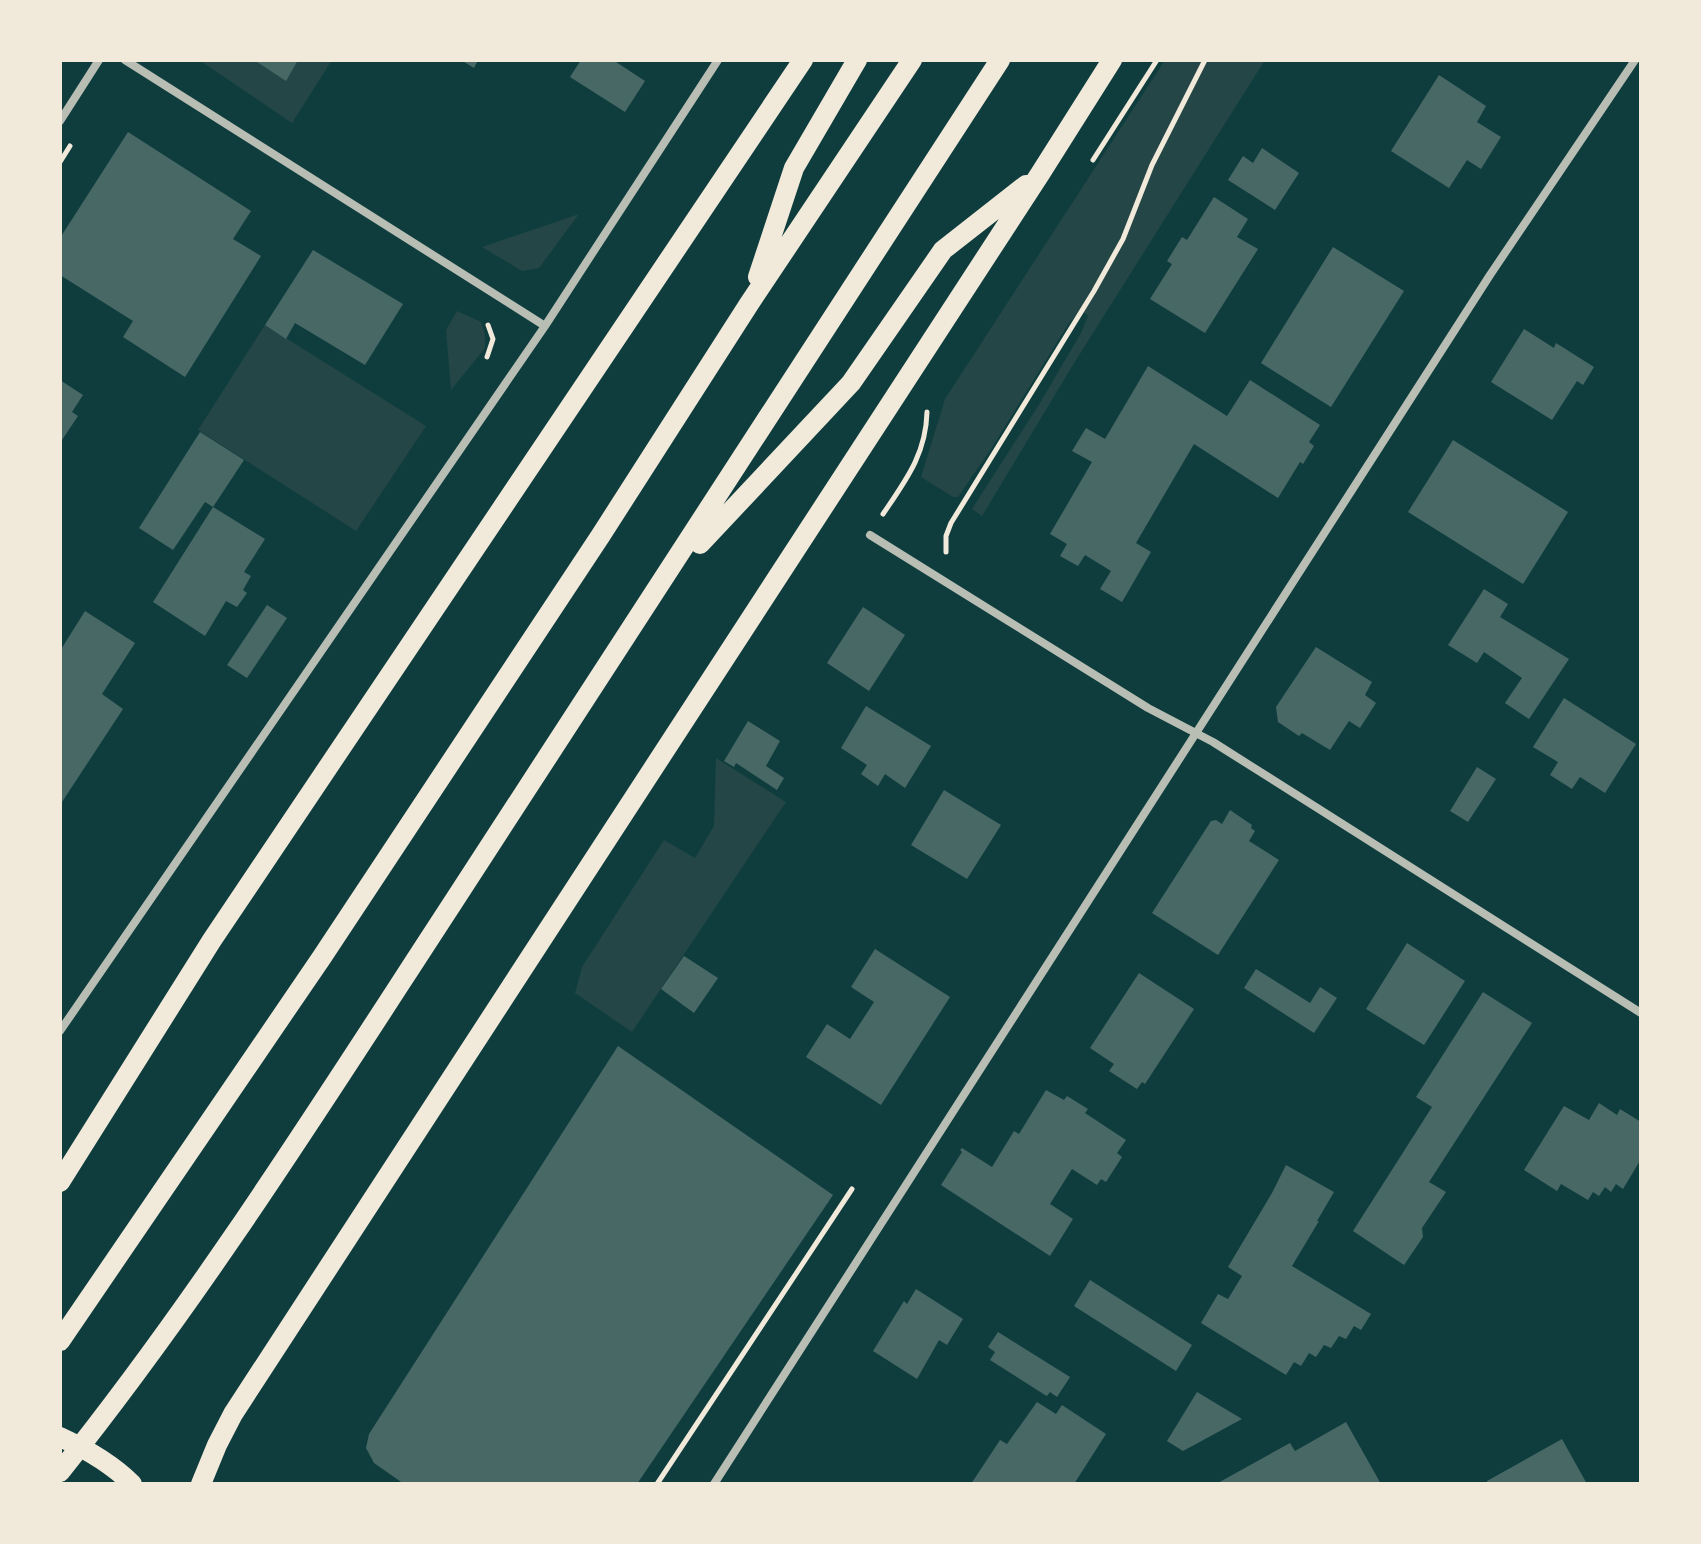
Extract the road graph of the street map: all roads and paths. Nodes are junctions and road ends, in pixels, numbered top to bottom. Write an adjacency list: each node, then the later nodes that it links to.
1 (99, 60): 11 (street)
2 (125, 60): 15 (street)
3 (718, 60): 15 (street)
4 (803, 60): 24 (main road)
5 (857, 60): 13 (main road)
6 (912, 60): 13 (main road)
7 (1000, 60): 20 (main road)
8 (1112, 60): 12 (main road)
9 (1205, 60): 19 (path)
10 (1635, 60): 21 (street)
11 (60, 121)
12 (1040, 174): 20 (main road); 30 (main road)
13 (749, 304): 26 (main road)
14 (486, 320): 16 (path)
15 (545, 326): 23 (street)
16 (483, 368)
17 (927, 408): 18 (path)
18 (870, 535): 21 (street)
19 (952, 562)
20 (664, 582): 28 (main road)
21 (1197, 733): 22 (street); 32 (street)
22 (1641, 1013)
23 (60, 1031)
24 (60, 1182)
25 (852, 1189): 31 (path)
26 (60, 1341)
27 (60, 1437): 29 (main road)
28 (60, 1472)
29 (132, 1484)
30 (201, 1484)
31 (657, 1484)
32 (714, 1484)

